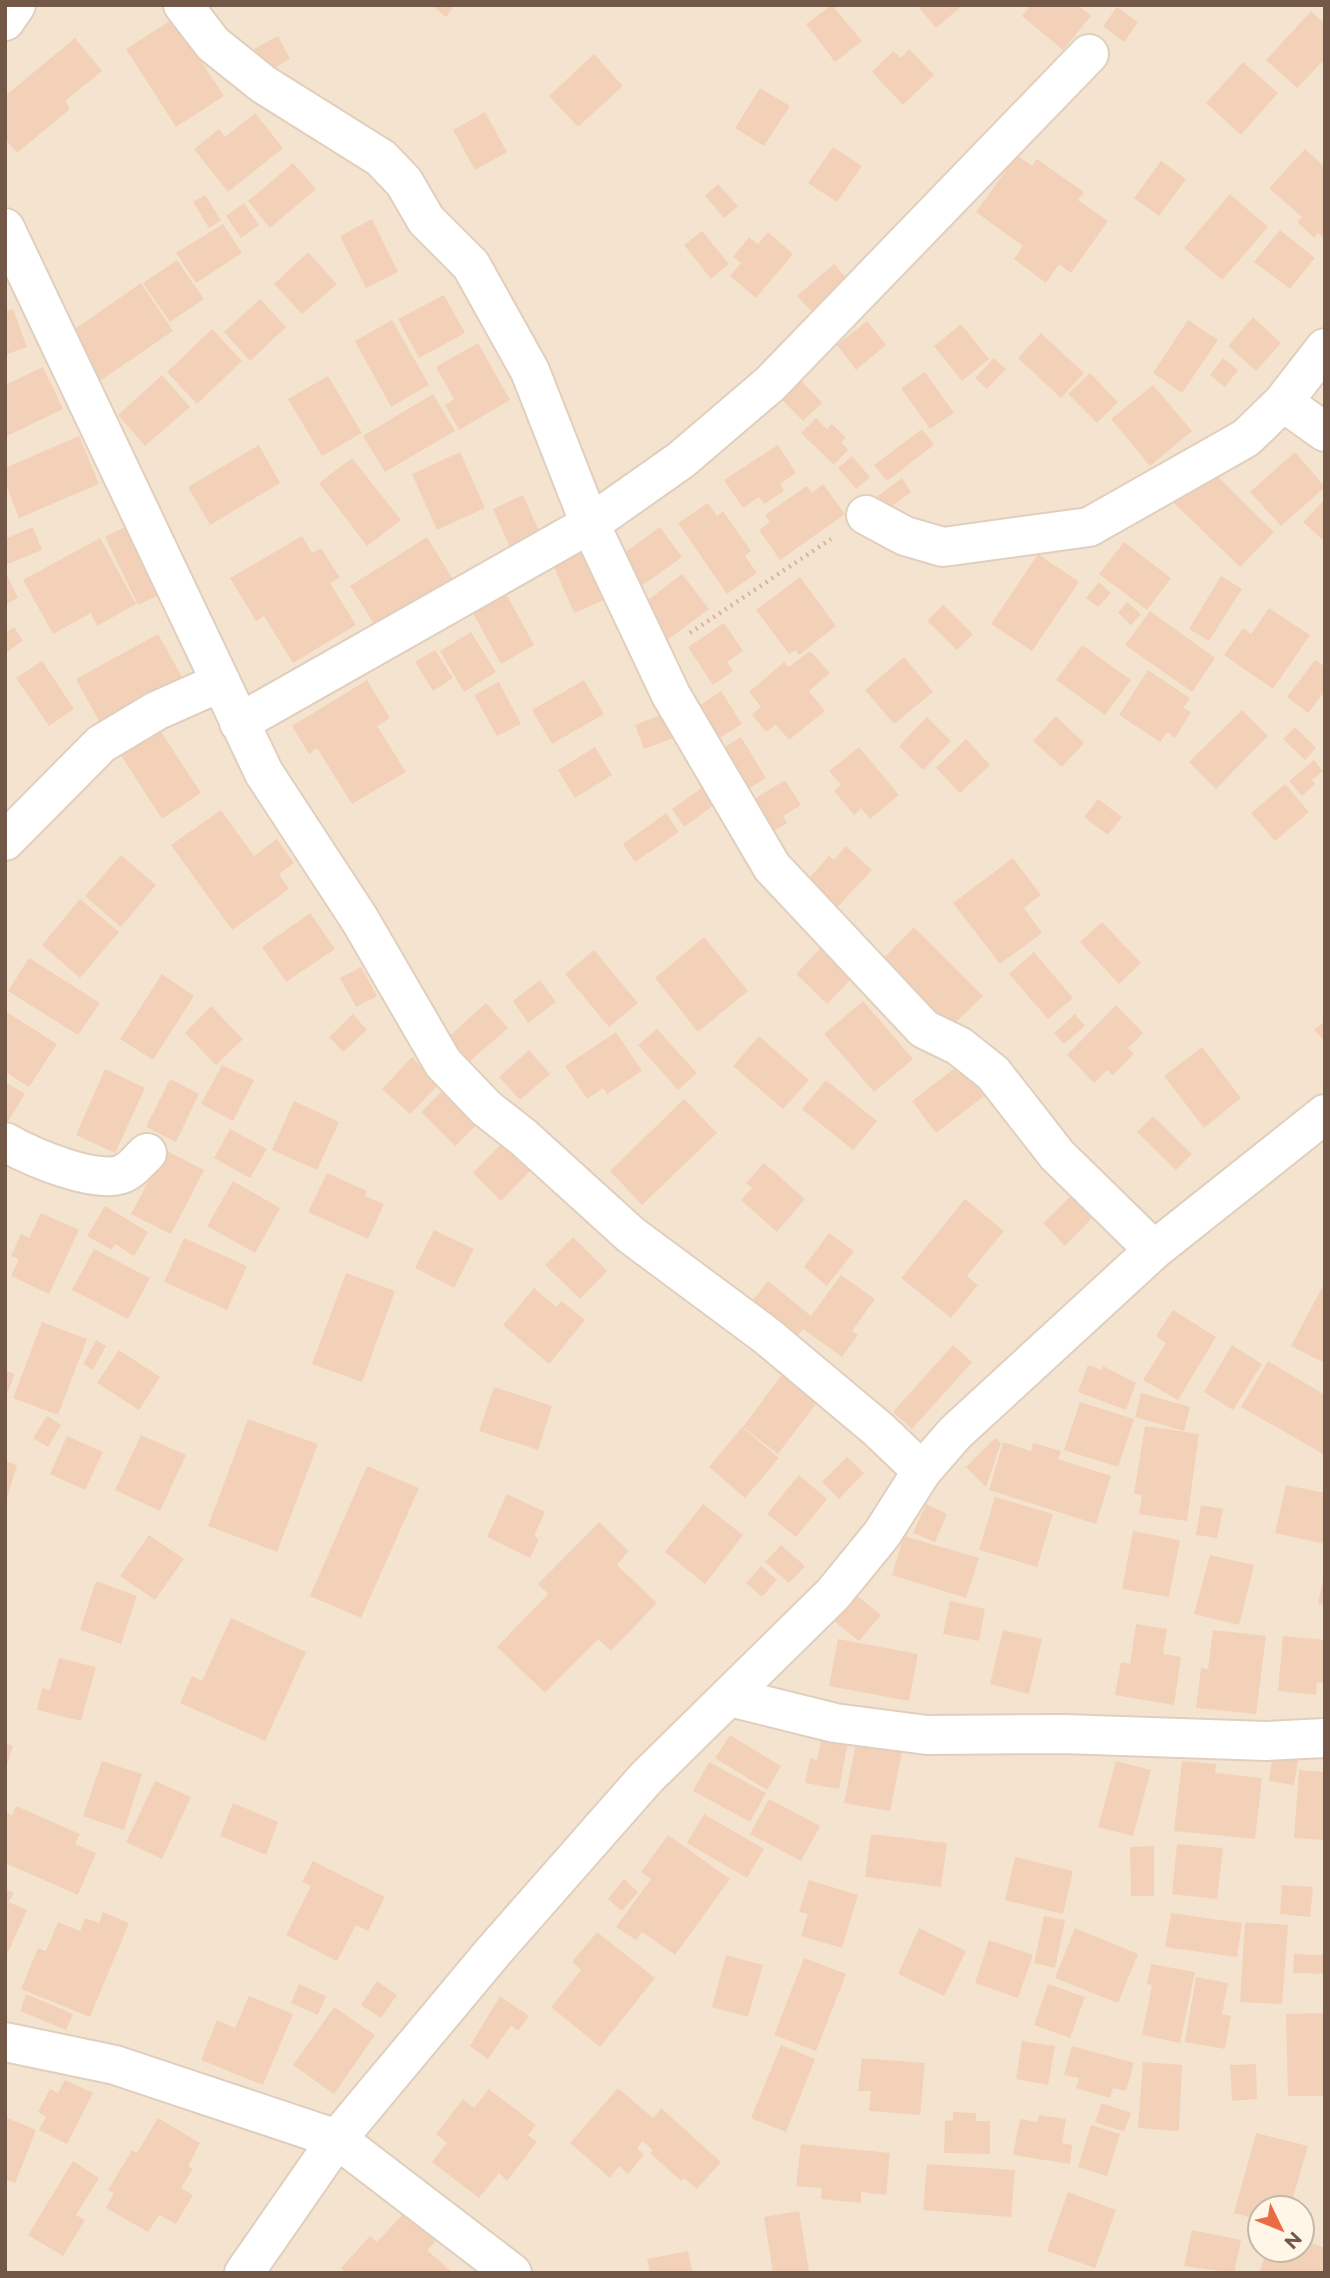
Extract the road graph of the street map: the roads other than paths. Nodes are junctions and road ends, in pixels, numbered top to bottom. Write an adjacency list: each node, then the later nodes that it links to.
1 (16, 5): 3 (street)
2 (183, 5): 10 (street)
3 (5, 21)
4 (1089, 54): 10 (street)
5 (5, 228): 11 (street)
6 (1325, 348): 7 (street)
7 (1283, 402): 8 (street); 9 (street)
8 (1325, 432)
9 (866, 515)
10 (590, 524): 12 (street); 17 (street)
11 (221, 682): 12 (street); 13 (street)
12 (239, 723): 18 (street)
13 (5, 841)
14 (1325, 1114): 17 (street)
15 (5, 1142): 16 (street)
16 (146, 1153)
17 (1154, 1250): 18 (street)
18 (922, 1471): 19 (street)
19 (730, 1697): 20 (street); 22 (street)
20 (1325, 1738)
21 (5, 2042): 22 (street)
22 (337, 2139): 23 (street); 24 (street)
23 (244, 2273)
24 (512, 2273)

